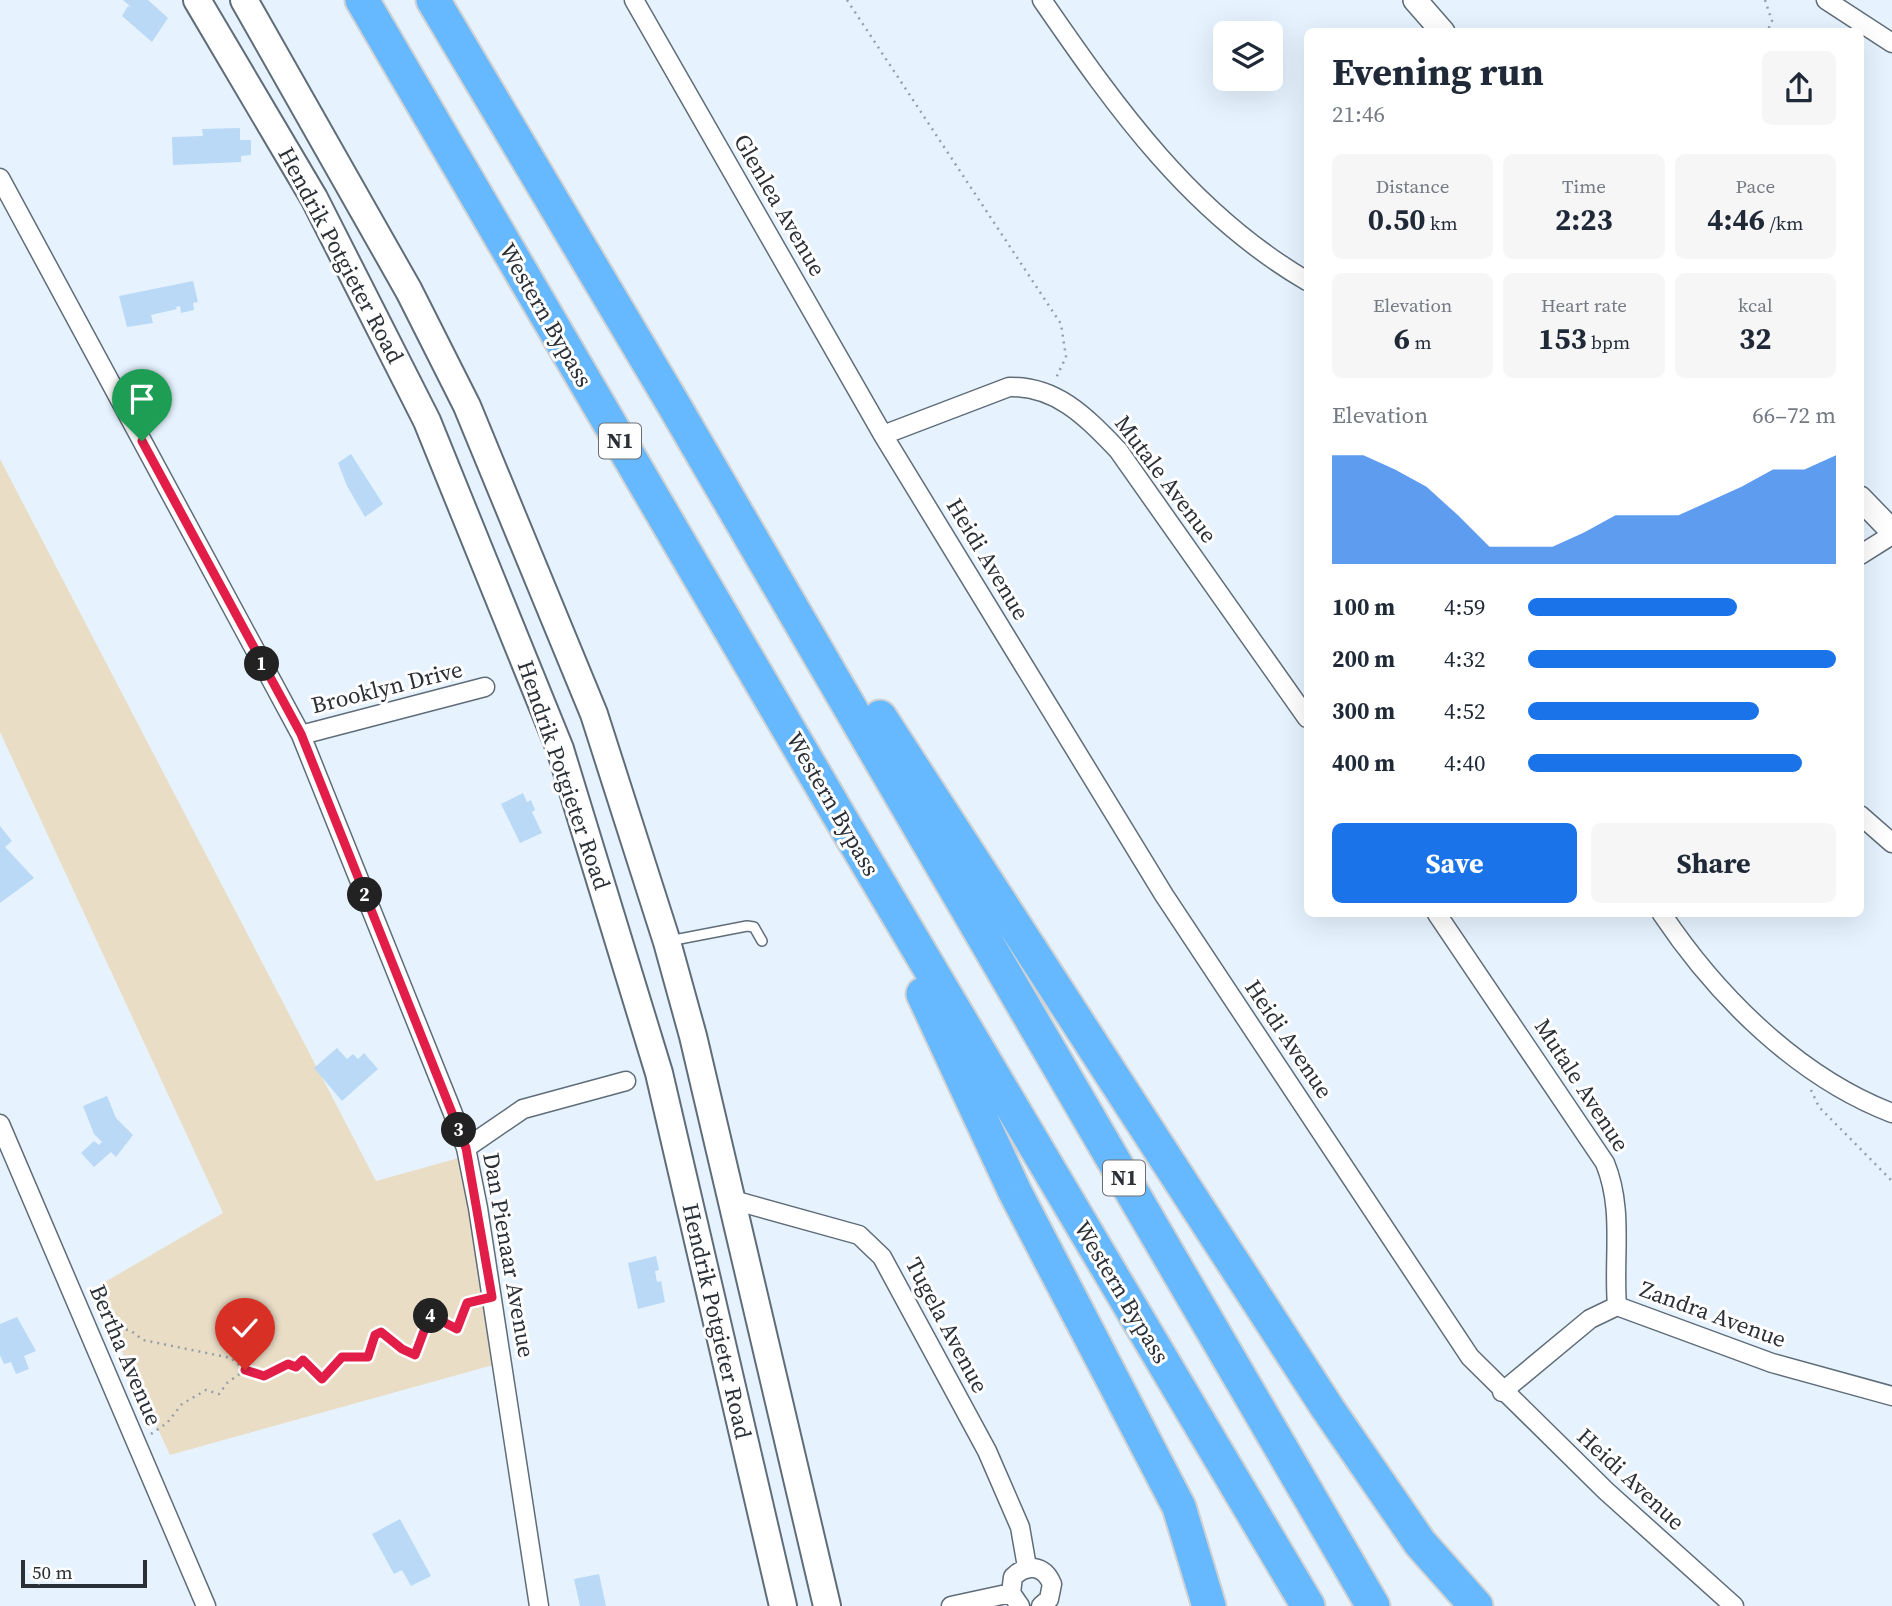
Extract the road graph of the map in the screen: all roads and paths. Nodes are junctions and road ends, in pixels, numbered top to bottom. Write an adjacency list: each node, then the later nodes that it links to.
1 (197, 0): 50 (main road, Hendrik Potgieter Road)
2 (244, 0): 31 (main road, Hendrik Potgieter Road)
3 (362, 0): 26 (highway, Western Bypass / N1)
4 (433, 0): 17 (highway, N1)
5 (634, 0): 18 (street, Glenlea Avenue)
6 (847, 0): 16 (path)
7 (1042, 0): 15 (street)
8 (1415, 0): 11 (street)
9 (1765, 0): 12 (path)
10 (1826, 0): 13 (street)
11 (1440, 28)
12 (1769, 28)
13 (1892, 43)
14 (0, 178): 24 (street, Dan Pienaar Avenue)
15 (1304, 279)
16 (1049, 394): 18 (street, Mutale Avenue); 23 (street, Mutale Avenue)
17 (672, 402): 56 (highway, N1); 57 (highway)
18 (883, 435): 43 (street, Heidi Avenue)
19 (1864, 502): 20 (street)
20 (1892, 533): 21 (street)
21 (1864, 552)
22 (485, 687): 24 (street, Brooklyn Drive)
23 (1304, 714)
24 (301, 734): 36 (street, Dan Pienaar Avenue)
25 (1864, 818): 27 (street)
26 (841, 819): 54 (highway); 55 (highway, Western Bypass / N1)
27 (1892, 843)
28 (1439, 917): 40 (street, Mutale Avenue)
29 (1664, 917): 34 (street)
30 (762, 941): 31 (lane)
31 (667, 942): 38 (main road, Hendrik Potgieter Road)
32 (626, 1081): 36 (street)
33 (1808, 1085): 37 (path)
34 (1892, 1113)
35 (0, 1124): 41 (street, Bertha Avenue)
36 (466, 1148): 39 (street, Dan Pienaar Avenue)
37 (1892, 1181)
38 (733, 1200): 46 (street, Tugela Avenue); 51 (main road, Hendrik Potgieter Road)
39 (492, 1297): 42 (path); 49 (street, Dan Pienaar Avenue)
40 (1617, 1306): 43 (street, Zandra Avenue); 44 (street, Zandra Avenue)
41 (88, 1329): 42 (path); 45 (street, Bertha Avenue)
42 (245, 1370): 45 (path)
43 (1502, 1392): 58 (street, Heidi Avenue)
44 (1892, 1396)
45 (137, 1444): 48 (street, Bertha Avenue)
46 (1027, 1567): 47 (street); 53 (street)
47 (1016, 1600): 52 (street)
48 (206, 1606)
49 (539, 1606)
50 (783, 1606)
51 (827, 1606)
52 (951, 1606)
53 (1041, 1606)
54 (1209, 1606)
55 (1308, 1606)
56 (1373, 1606)
57 (1476, 1606)
58 (1734, 1606)

